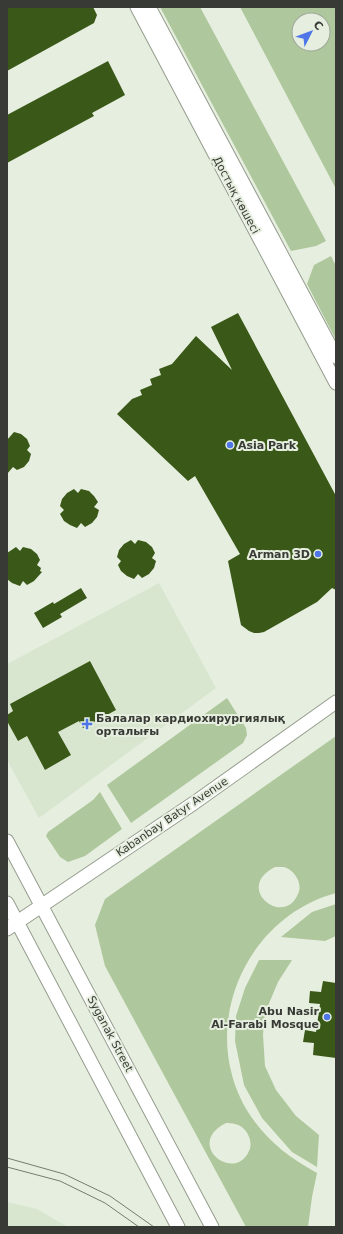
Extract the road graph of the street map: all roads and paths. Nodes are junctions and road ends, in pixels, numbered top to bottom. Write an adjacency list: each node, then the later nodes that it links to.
1 (137, 7): 4 (main road, Достық көшесі)
2 (149, 7): 3 (main road, Достық көшесі)
3 (336, 357)
4 (336, 383)
5 (336, 702): 8 (main road, Kabanbay Batyr Avenue)
6 (7, 841): 8 (main road, Syganak Street)
7 (7, 903): 9 (main road)
8 (42, 905): 9 (main road, Kabanbay Batyr Avenue); 11 (main road, Syganak Street)
9 (12, 925): 10 (main road)
10 (178, 1227)
11 (212, 1227)

